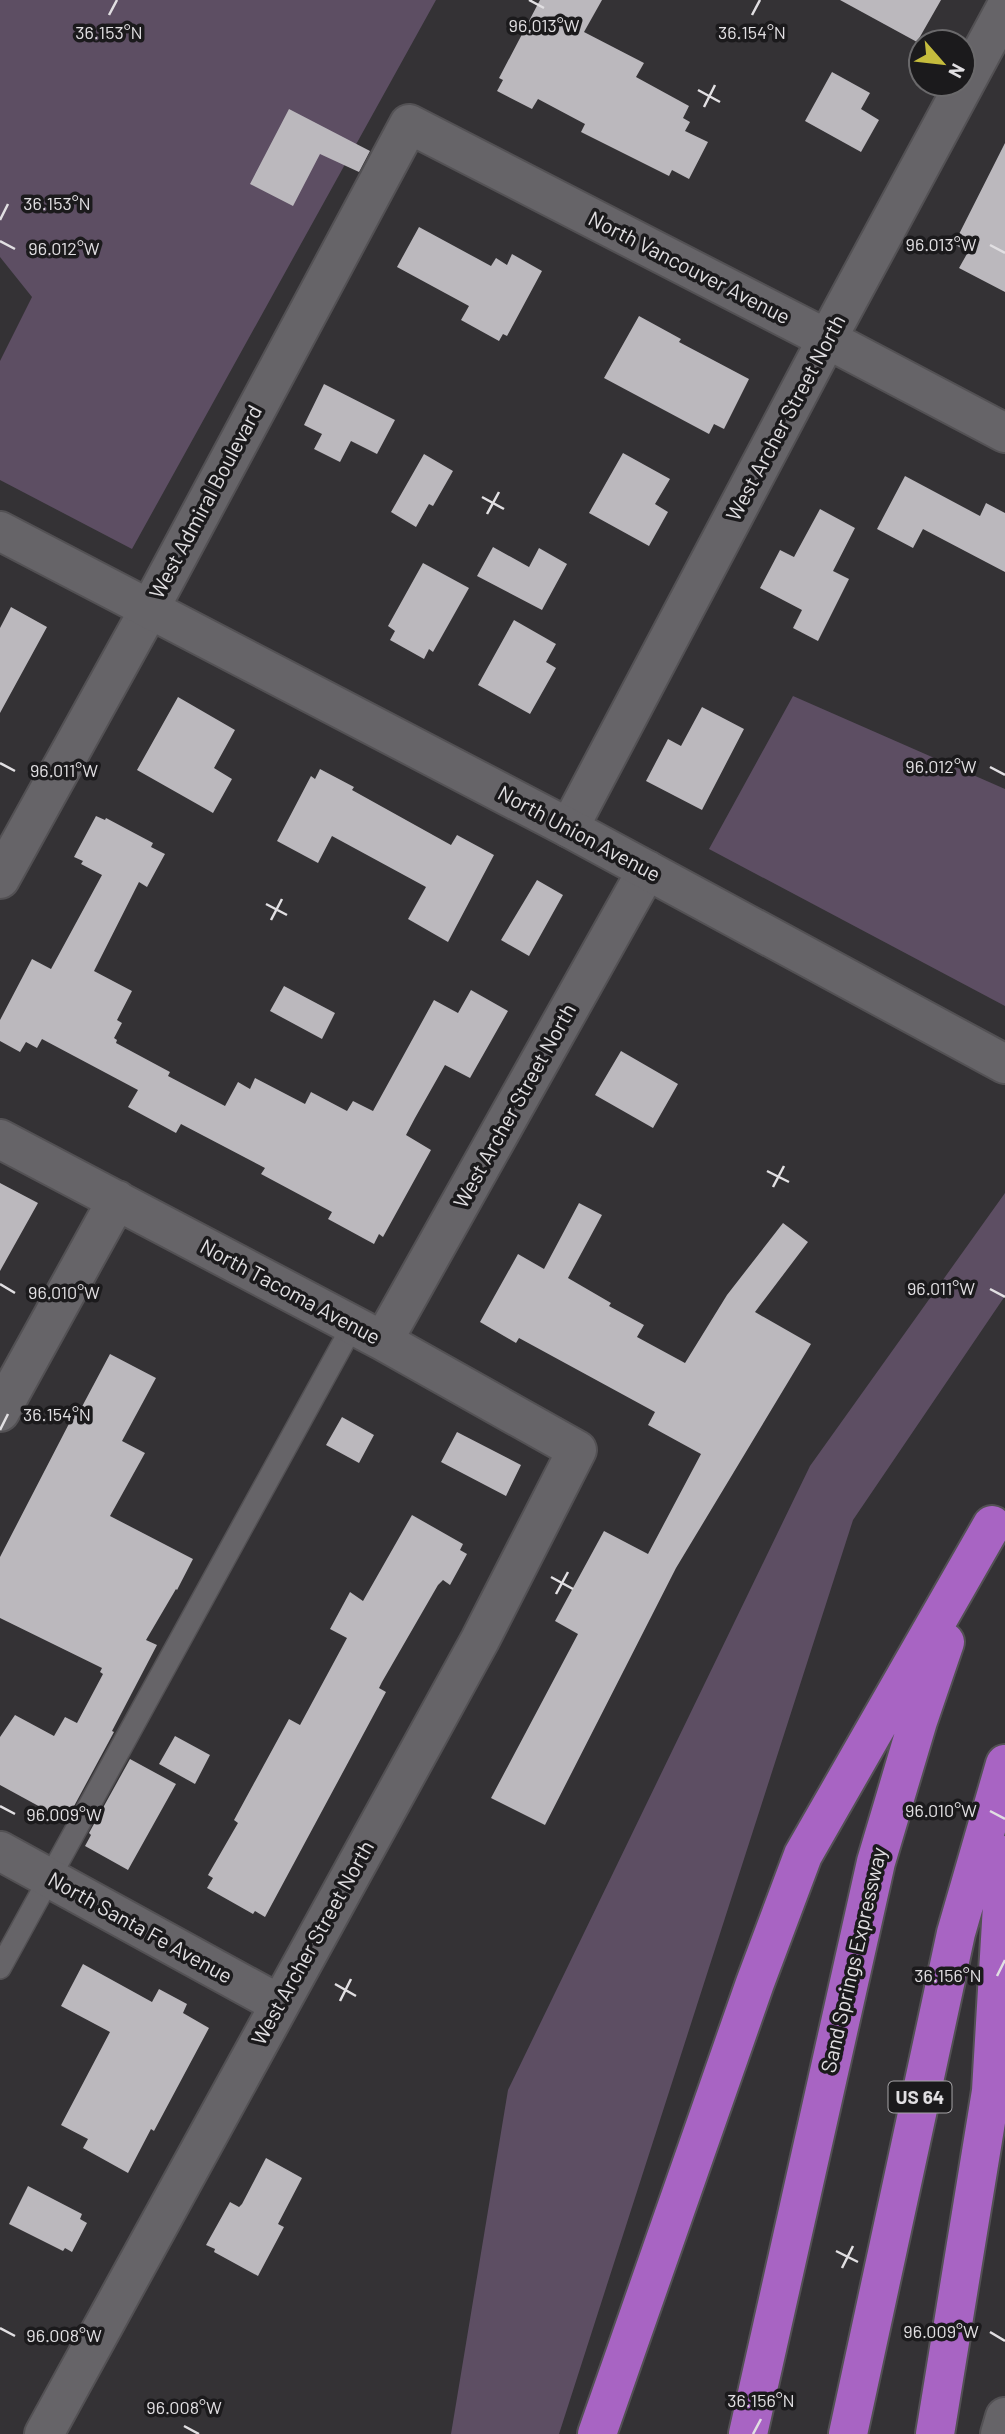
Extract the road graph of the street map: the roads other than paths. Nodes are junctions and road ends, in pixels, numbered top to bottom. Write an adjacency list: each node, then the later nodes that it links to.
1 (1005, 9): 3 (street, West Archer Street North)
2 (409, 124): 3 (street, North Vancouver Avenue); 6 (street, West Admiral Boulevard)
3 (827, 339): 4 (street, North Vancouver Avenue); 7 (street, West Archer Street North)
4 (1005, 433)
5 (0, 531): 6 (street, North Union Avenue)
6 (150, 608): 7 (street, North Union Avenue); 9 (street, West Admiral Boulevard)
7 (569, 828): 8 (street, North Union Avenue)
8 (646, 870): 10 (street, North Union Avenue); 13 (street, West Archer Street North)
9 (0, 879)
10 (1005, 1064)
11 (0, 1139): 12 (street, North Tacoma Avenue)
12 (117, 1200): 13 (street, North Tacoma Avenue); 14 (street)
13 (368, 1333): 15 (street, North Tacoma Avenue); 20 (lane)
14 (0, 1412)
15 (578, 1450): 22 (street, West Archer Street North)
16 (999, 1512): 25 (highway); 26 (highway, Sand Springs Expressway)
17 (1005, 1764): 27 (highway, US 64)
18 (0, 1852): 20 (street, North Santa Fe Avenue)
19 (1005, 1855): 28 (highway)
20 (49, 1878): 21 (lane); 22 (street, North Santa Fe Avenue)
21 (0, 1968)
22 (279, 2004): 24 (street, West Archer Street North)
23 (1005, 2417): 29 (street)
24 (44, 2434)
25 (597, 2434)
26 (748, 2434)
27 (848, 2434)
28 (935, 2434)
29 (1000, 2434)

